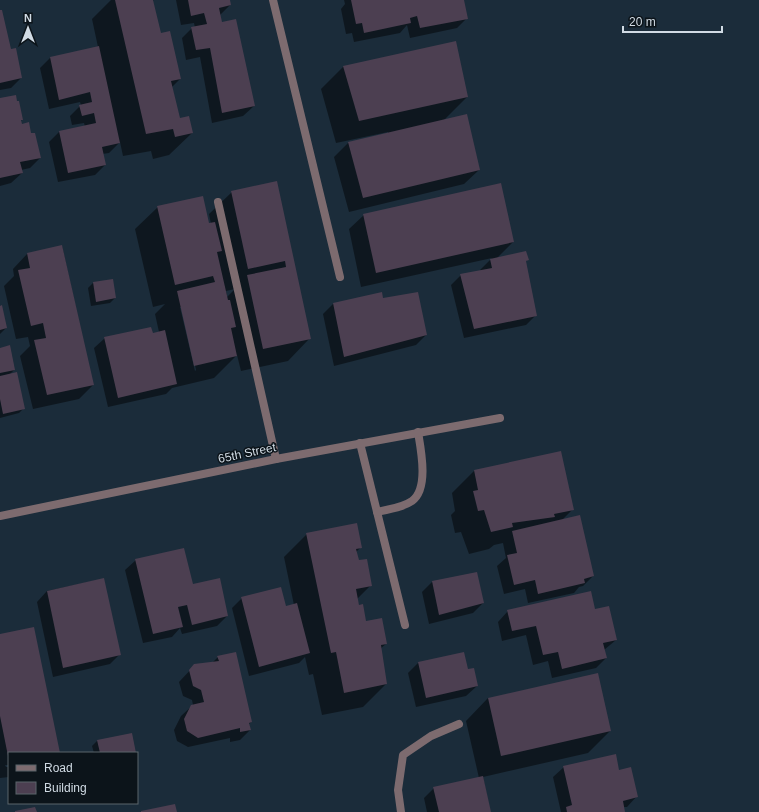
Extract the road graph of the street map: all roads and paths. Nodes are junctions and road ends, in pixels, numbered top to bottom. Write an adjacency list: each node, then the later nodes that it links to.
1 (273, 0): 3 (street)
2 (218, 202): 7 (street)
3 (340, 277)
4 (500, 418): 5 (street, 65th Street)
5 (418, 432): 6 (street, 65th Street); 8 (street)
6 (360, 443): 7 (street, 65th Street); 8 (street)
7 (276, 459): 9 (street, 65th Street)
8 (377, 512): 10 (street)
9 (0, 516)
10 (405, 625)
11 (459, 724): 12 (street)
12 (401, 812)

